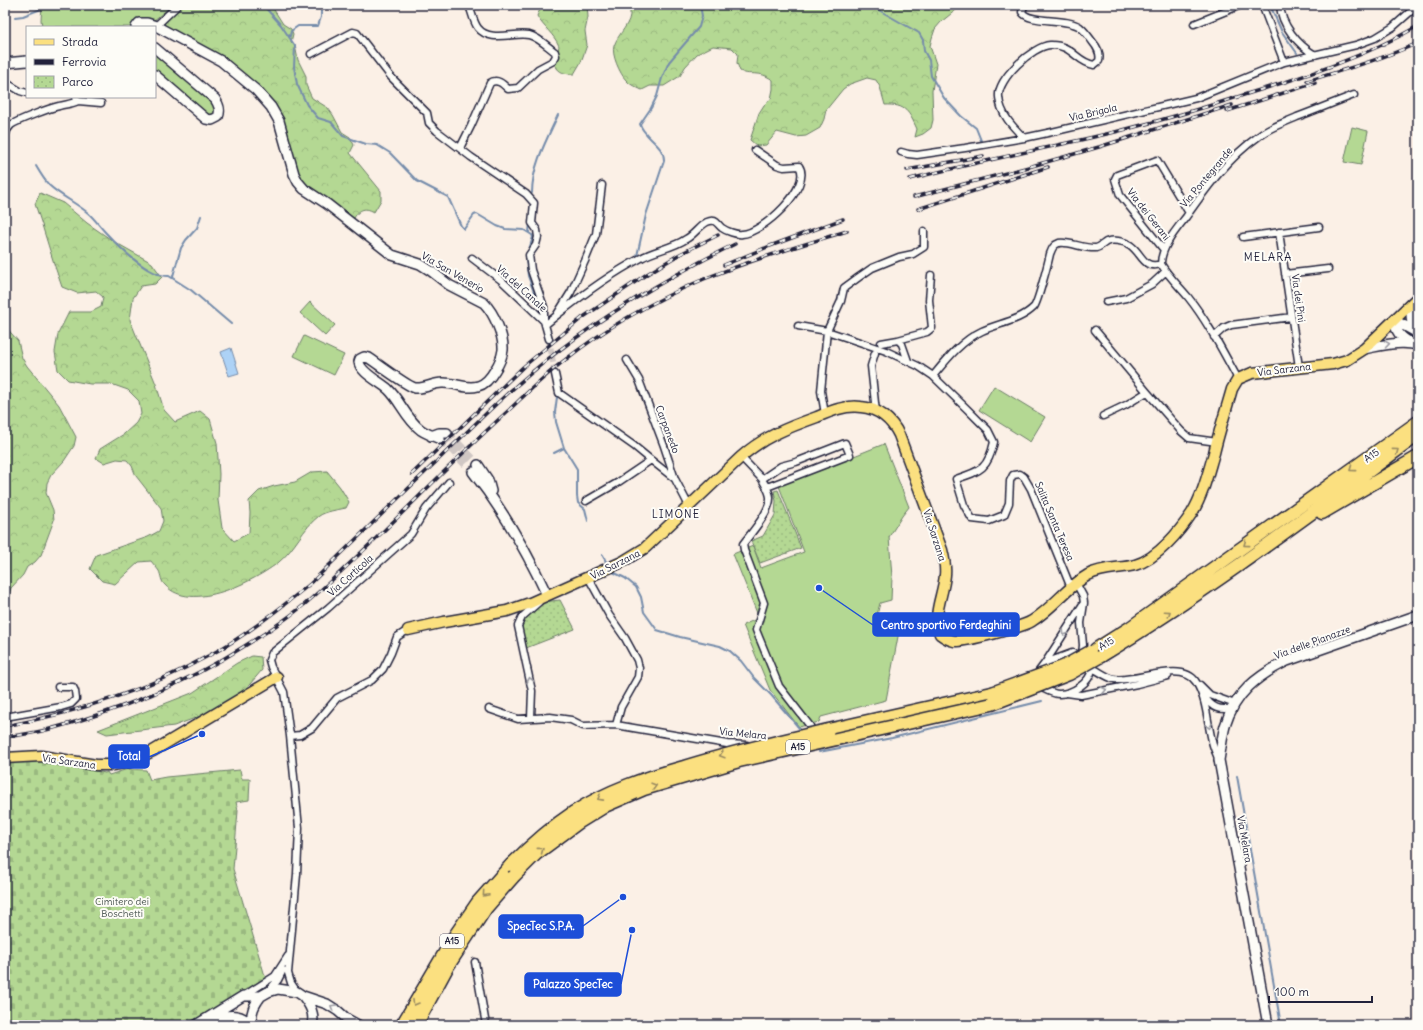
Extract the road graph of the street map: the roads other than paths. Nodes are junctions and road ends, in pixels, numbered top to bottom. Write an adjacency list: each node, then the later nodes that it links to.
1 (178, 5): 10 (street)
2 (1026, 5): 24 (street)
3 (1240, 5): 8 (street)
4 (1262, 5): 15 (street)
5 (1280, 5): 13 (street)
6 (1418, 5): 13 (street, Via Brigola)
7 (470, 8): 25 (street)
8 (1194, 24)
9 (137, 26): 10 (street, Via San Venerio)
10 (156, 26): 70 (street, Via San Venerio)
11 (156, 49): 17 (street)
12 (311, 54): 25 (street)
13 (1315, 55): 15 (street, Via Brigola)
14 (26, 61): 16 (street)
15 (1284, 62): 24 (street, Via Brigola)
16 (5, 63)
17 (156, 76)
18 (5, 82): 19 (street)
19 (26, 92)
20 (1354, 95): 29 (street, Via Pontegrande)
21 (77, 99): 22 (street); 23 (street)
22 (101, 103)
23 (5, 136)
24 (1024, 138): 27 (street, Via Brigola)
25 (460, 148): 46 (street)
26 (755, 150): 43 (street)
27 (901, 152)
28 (602, 185): 43 (street)
29 (1189, 213): 34 (street, Via Pontegrande); 34 (street, Via dei Gerani)
30 (1319, 227): 32 (street)
31 (924, 231): 49 (street)
32 (1279, 232): 33 (street); 39 (street, Via dei Pini)
33 (1243, 237)
34 (1164, 250): 36 (street, Via Pontegrande)
35 (472, 258): 46 (street, Via del Canale)
36 (1161, 264): 38 (street); 62 (street)
37 (1328, 269): 39 (street)
38 (1166, 272): 42 (street); 51 (street)
39 (1285, 274): 44 (street, Via dei Pini)
40 (931, 275): 53 (street)
41 (1416, 299): 45 (main road, Via Sarzana); 50 (street)
42 (1106, 302)
43 (556, 316): 46 (street)
44 (1291, 317): 51 (street); 60 (street, Via dei Pini)
45 (1394, 320): 50 (street); 55 (street); 56 (main road, Via Sarzana)
46 (544, 323): 52 (street, Via del Canale)
47 (798, 326): 49 (street)
48 (1095, 330): 64 (street)
49 (827, 331): 59 (street); 66 (street)
50 (1417, 333)
51 (1214, 337): 63 (street)
52 (549, 339)
53 (898, 340): 54 (street); 59 (street)
54 (881, 344)
55 (1414, 344): 56 (street, one-way to 55)
56 (1364, 349): 60 (main road, Via Sarzana)
57 (875, 354): 65 (street)
58 (627, 360): 76 (street, Carpanedo)
59 (908, 361): 62 (street)
60 (1299, 367): 63 (main road, Via Sarzana)
61 (555, 374): 74 (street)
62 (933, 376): 84 (street, Salita Santa Teresa)
63 (1238, 379): 71 (main road, Via Sarzana)
64 (1147, 392): 67 (street); 71 (street)
65 (876, 412): 66 (main road, Via Sarzana); 84 (main road, Via Sarzana)
66 (825, 414): 72 (main road, Via Sarzana)
67 (1104, 416)
68 (1418, 422): 89 (highway, A15, one-way to 89)
69 (1418, 435): 82 (highway, A15, one-way to 69)
70 (444, 436)
71 (1217, 442): 84 (main road, Via Sarzana)
72 (741, 457): 77 (street); 81 (main road, Via Sarzana)
73 (1418, 457): 82 (highway)
74 (651, 460): 76 (street); 80 (street)
75 (476, 469): 85 (street)
76 (675, 479): 81 (street, Carpanedo)
77 (762, 479): 79 (street); 79 (street)
78 (449, 482): 96 (street, Via Corticola)
79 (767, 487): 109 (street)
80 (586, 501)
81 (689, 506): 83 (main road, Via Sarzana)
82 (1274, 541): 89 (highway, A15, one-way to 82)
83 (588, 577): 85 (main road, Via Sarzana); 107 (street)
84 (1073, 585): 86 (street)
85 (547, 595): 88 (main road, Via Sarzana); 106 (street, one-way to 85)
86 (1084, 603): 91 (street); 92 (street, one-way to 92)
87 (1418, 615): 103 (street, Via delle Pianazze)
88 (408, 630): 108 (street)
89 (1133, 631): 90 (highway, A15 / A15)
90 (1098, 652): 122 (highway, A15 / A15, one-way to 122, bridge); 123 (highway, A15 / A15, one-way to 90, bridge)
91 (1082, 655): 92 (street); 93 (street)
92 (1045, 663): 94 (street)
93 (1092, 668): 95 (street); 101 (street)
94 (1039, 671): 99 (street); 100 (street, Via Melara)
95 (1177, 673): 97 (street); 101 (street, one-way to 95)
96 (277, 677): 108 (street, Via Corticola); 110 (main road, Via Sarzana)
97 (1195, 681): 102 (street, Via Melara); 103 (street)
98 (58, 687): 105 (street)
99 (1044, 689): 100 (street, Via Melara); 101 (street)
100 (1016, 690): 109 (street, Via Melara)
101 (1066, 692)
102 (1201, 692): 103 (street); 111 (street, Via Melara, one-way to 111)
103 (1234, 706): 111 (street, Via delle Pianazze)
104 (489, 708): 106 (street, Via Melara)
105 (5, 717)
106 (531, 718): 107 (street, Via Melara)
107 (616, 725): 109 (street, Via Melara)
108 (290, 736): 112 (street, Via Corticola)
109 (814, 738)
110 (5, 758)
111 (1219, 760): 125 (street, Via Melara)
112 (289, 953): 114 (street); 115 (street); 116 (street)
113 (475, 962): 124 (street)
114 (264, 994): 115 (street); 116 (street); 119 (street)
115 (300, 994): 120 (street); 121 (street, one-way to 115)
116 (243, 996): 117 (street)
117 (208, 1018): 118 (street); 119 (street)
118 (196, 1025)
119 (252, 1025)
120 (312, 1025)
121 (358, 1025)
122 (402, 1025)
123 (416, 1025)
124 (486, 1025)
125 (1268, 1025)

